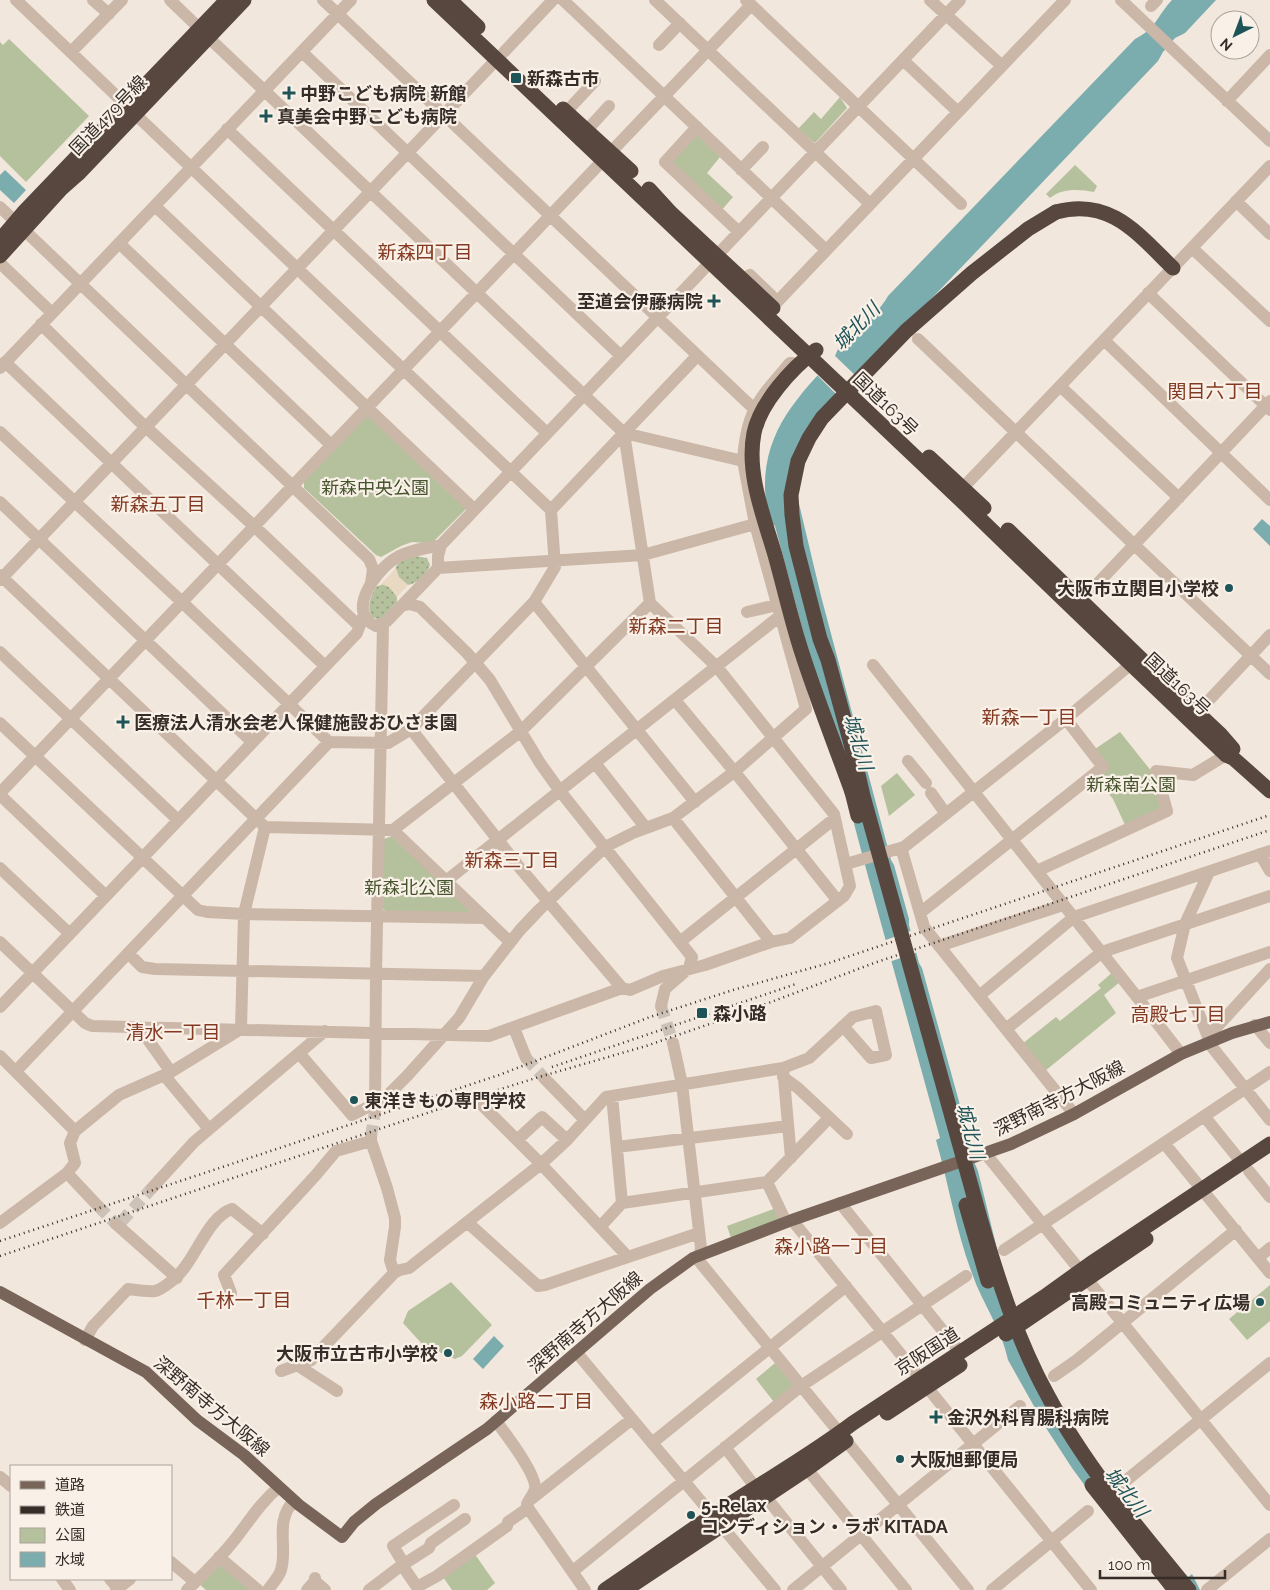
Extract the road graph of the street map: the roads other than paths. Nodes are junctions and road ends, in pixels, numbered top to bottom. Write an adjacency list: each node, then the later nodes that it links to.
1 (16, 0): 26 (street)
2 (93, 0): 19 (street)
3 (122, 0): 19 (street)
4 (170, 0): 23 (street)
5 (227, 0): 23 (highway, 国道479号線)
6 (244, 0): 23 (highway, 国道479号線)
7 (323, 0): 20 (street)
8 (351, 0): 20 (street)
9 (434, 0): 29 (highway, 国道163号)
10 (450, 0): 29 (highway, 国道163号)
11 (553, 0): 29 (street)
12 (563, 0): 34 (street)
13 (655, 0): 22 (street)
14 (930, 0): 21 (street)
15 (960, 0): 21 (street)
16 (1065, 0): 31 (street)
17 (1121, 0): 35 (street)
18 (748, 2): 25 (street); 37 (street)
19 (108, 14): 26 (street)
20 (338, 14): 27 (street); 41 (street)
21 (947, 14): 30 (street); 31 (street)
22 (680, 23): 24 (street); 25 (street)
23 (204, 33): 33 (street); 38 (highway, 国道479号線)
24 (659, 45)
25 (708, 50): 34 (street); 48 (street)
26 (71, 52): 38 (street)
27 (302, 52): 33 (street); 47 (street)
28 (1270, 55): 35 (street)
29 (500, 56): 39 (highway, 国道163号); 41 (street); 49 (highway, 国道163号)
30 (903, 60): 37 (street); 40 (street)
31 (1002, 66): 40 (street)
32 (595, 81): 39 (street)
33 (264, 90): 43 (street); 54 (street)
34 (664, 96): 42 (street); 49 (street)
35 (1227, 101): 45 (street)
36 (610, 106): 44 (street)
37 (858, 106): 48 (street); 50 (street)
38 (131, 110): 52 (street); 62 (highway, 国道479号線)
39 (566, 112): 44 (highway, 国道163号)
40 (958, 112): 50 (street)
41 (444, 115): 47 (street); 61 (street)
42 (697, 127): 53 (street); 64 (street)
43 (227, 129): 52 (street); 63 (street)
44 (587, 130): 49 (highway, 国道163号)
45 (1270, 141)
46 (762, 147): 53 (street)
47 (408, 152): 54 (street); 70 (street)
48 (815, 152): 55 (street); 57 (street)
49 (606, 156): 61 (street); 72 (highway, 国道163号)
50 (914, 158): 57 (street); 58 (street)
51 (1270, 166): 56 (street)
52 (191, 167): 59 (street); 74 (street)
53 (741, 170): 55 (street)
54 (371, 192): 63 (street); 78 (street)
55 (772, 198): 64 (street); 69 (street)
56 (1236, 201): 65 (street); 68 (street)
57 (870, 204): 69 (street)
58 (961, 204)
59 (155, 206): 67 (street); 80 (street)
60 (0, 207): 62 (street)
61 (550, 216): 70 (street); 82 (street)
62 (20, 226): 66 (highway, 国道479号線); 71 (highway, 国道479号線); 77 (street)
63 (334, 230): 74 (street); 85 (street)
64 (739, 232): 72 (street)
65 (1270, 234)
66 (0, 240)
67 (119, 243): 77 (street); 88 (street)
68 (1192, 248): 75 (street); 83 (street)
69 (826, 250): 76 (street)
70 (514, 253): 78 (street); 89 (street)
71 (0, 256)
72 (713, 259): 76 (highway, 国道163号); 82 (street); 91 (highway, 国道163号)
73 (0, 263): 81 (street)
74 (297, 268): 80 (street); 93 (street)
75 (1173, 268): 79 (street); 380 (highway, bridge)
76 (743, 279): 91 (highway, 国道163号)
77 (80, 283): 81 (street); 94 (street)
78 (476, 292): 85 (street); 96 (street)
79 (1148, 293): 87 (street); 97 (street)
80 (262, 307): 88 (street); 98 (street)
81 (52, 313): 84 (street)
82 (657, 318): 89 (street); 90 (street)
83 (1270, 321)
84 (41, 324): 92 (street); 100 (street)
85 (440, 331): 93 (street); 103 (street)
86 (918, 338): 102 (street)
87 (1104, 340): 95 (street); 106 (street)
88 (225, 344): 94 (street); 105 (street)
89 (621, 356): 96 (street)
90 (698, 356): 99 (street); 104 (street)
91 (809, 358): 99 (street); 111 (highway, 国道163号); 379 (highway, bridge)
92 (3, 365): 108 (street)
93 (404, 370): 98 (street); 109 (street)
94 (187, 385): 100 (street); 110 (street)
95 (1060, 386): 102 (street); 112 (street)
96 (584, 395): 103 (street); 104 (street)
97 (1268, 406): 106 (street)
98 (367, 407): 105 (street); 116 (street)
99 (753, 408): 107 (street)
100 (146, 427): 108 (street); 119 (street)
101 (0, 432): 115 (street)
102 (1016, 432): 111 (street); 122 (street)
103 (547, 433): 109 (street)
104 (624, 433): 107 (street); 117 (street); 124 (street)
105 (331, 445): 110 (street)
106 (1222, 453): 112 (street); 113 (street)
107 (742, 461): 118 (street)
108 (111, 463): 115 (street); 128 (street)
109 (510, 472): 116 (street); 117 (street)
110 (292, 486): 119 (street); 125 (street)
111 (960, 492): 132 (highway, 国道163号); 145 (highway, 国道163号)
112 (1179, 498): 122 (street)
113 (1270, 500)
114 (0, 502): 120 (street)
115 (74, 502): 120 (street); 133 (street)
116 (474, 509): 121 (street)
117 (551, 510): 126 (street)
118 (755, 524): 124 (street); 137 (street)
119 (254, 526): 128 (street); 139 (street)
120 (38, 538): 130 (street); 142 (street)
121 (441, 545): 123 (street); 129 (street)
122 (1134, 545): 132 (street); 144 (street)
123 (425, 550): 127 (street); 129 (street)
124 (643, 554): 126 (street); 135 (street)
125 (369, 559): 127 (street); 131 (street)
126 (554, 561): 129 (street); 134 (street)
127 (389, 563): 131 (street)
128 (218, 564): 133 (street); 148 (street)
129 (437, 564): 136 (street)
130 (1, 577): 152 (street)
131 (371, 583): 139 (street)
132 (1081, 601): 145 (highway, 国道163号)
133 (182, 602): 142 (street); 154 (street)
134 (534, 602): 146 (street); 149 (street)
135 (650, 603): 149 (street); 150 (street)
136 (404, 605): 140 (street); 146 (street)
137 (779, 611): 138 (street); 150 (street); 163 (street)
138 (747, 612)
139 (360, 624): 140 (street); 148 (street)
140 (380, 625): 166 (street)
141 (1270, 635): 144 (street)
142 (145, 640): 152 (street); 164 (street)
143 (0, 652): 156 (street)
144 (1251, 656): 151 (street); 155 (street)
145 (1135, 661): 155 (highway, 国道163号); 157 (street); 167 (highway, 国道163号)
146 (475, 662): 159 (street); 161 (street)
147 (873, 665): 177 (street)
148 (325, 666): 154 (street)
149 (586, 667): 160 (street); 161 (street)
150 (716, 667): 153 (street); 163 (street)
151 (1270, 674)
152 (108, 679): 156 (street); 173 (street)
153 (675, 700): 160 (street); 171 (street)
154 (289, 704): 164 (street); 165 (street)
155 (1197, 712): 162 (highway, 国道163号)
156 (71, 718): 168 (street); 184 (street)
157 (1066, 719): 177 (street); 189 (street)
158 (0, 723): 168 (street)
159 (411, 729): 166 (street); 174 (street)
160 (637, 730): 170 (street); 181 (street)
161 (521, 731): 174 (street); 176 (street)
162 (1220, 734): 172 (highway); 175 (highway, 国道163号)
163 (774, 738): 171 (street); 185 (street)
164 (252, 742): 173 (street)
165 (329, 742): 166 (street); 186 (street)
166 (382, 743): 188 (street)
167 (1226, 755): 178 (highway, 国道163号); 180 (highway); 199 (street)
168 (34, 756): 179 (street); 195 (street)
169 (908, 761): 182 (street)
170 (595, 763): 176 (street); 187 (street)
171 (734, 772): 181 (street); 193 (street)
172 (1270, 778)
173 (216, 781): 184 (street); 186 (street)
174 (454, 783): 188 (street); 190 (street)
175 (1270, 785)
176 (560, 791): 190 (street); 191 (street)
177 (973, 792): 182 (street); 189 (street)
178 (1270, 792)
179 (0, 794): 202 (street)
180 (1270, 799)
181 (695, 802): 183 (street)
182 (946, 814): 192 (street)
183 (673, 818): 187 (street); 205 (street)
184 (178, 820): 195 (street)
185 (834, 820): 193 (street); 196 (street)
186 (260, 823): 188 (street); 203 (street); 210 (street)
187 (646, 828): 191 (street)
188 (386, 830): 201 (street); 211 (street)
189 (1011, 840): 199 (street); 209 (street)
190 (498, 841): 201 (street); 207 (street)
191 (605, 847): 207 (street); 216 (street)
192 (901, 848): 196 (street); 209 (street)
193 (797, 849): 205 (street); 206 (street)
194 (1265, 853): 198 (street); 200 (street)
195 (142, 858): 202 (street); 203 (street)
196 (851, 862): 206 (street)
197 (0, 868): 215 (street)
198 (1270, 871)
199 (1037, 872): 208 (street)
200 (1209, 872): 212 (street); 214 (street)
201 (446, 881): 213 (street)
202 (106, 896): 215 (street)
203 (183, 896): 210 (street); 223 (street)
204 (1270, 896): 214 (street)
205 (737, 897): 216 (street); 219 (street)
206 (838, 901): 219 (street)
207 (549, 902): 218 (street); 231 (street)
208 (1064, 905): 212 (street); 220 (street)
209 (920, 913): 220 (street)
210 (244, 914): 211 (street); 225 (street)
211 (378, 916): 213 (street); 227 (street)
212 (1074, 917): 221 (street); 232 (street)
213 (484, 918): 218 (street)
214 (1185, 924): 221 (street); 230 (street)
215 (70, 934): 226 (street)
216 (681, 941): 224 (street)
217 (0, 942): 226 (street)
218 (510, 942): 229 (street)
219 (771, 942): 224 (street)
220 (939, 946): 232 (street)
221 (1102, 952): 233 (street); 243 (street)
222 (1270, 952): 230 (street)
223 (128, 953): 225 (street); 236 (street)
224 (689, 968): 231 (street); 234 (street)
225 (242, 970): 227 (street); 242 (street)
226 (33, 973): 235 (street); 236 (street)
227 (376, 974): 229 (street); 245 (street)
228 (1268, 975): 247 (street)
229 (484, 976): 246 (street)
230 (1185, 980): 233 (street); 247 (street)
231 (622, 988): 241 (street)
232 (979, 996): 243 (street)
233 (1138, 996): 251 (street)
234 (661, 1006)
235 (0, 1007)
236 (74, 1012): 240 (street); 254 (street)
237 (1270, 1022): 238 (main road, 深野南寺方大阪線)
238 (1255, 1025): 247 (main road, 深野南寺方大阪線); 249 (street)
239 (843, 1026): 255 (street)
240 (139, 1027): 242 (street); 257 (street)
241 (514, 1028): 246 (street); 253 (street)
242 (241, 1029): 244 (street); 257 (street)
243 (1006, 1029): 264 (street)
244 (325, 1031): 245 (street); 250 (street)
245 (375, 1032): 246 (street); 263 (street)
246 (445, 1034): 263 (street)
247 (1210, 1041): 251 (main road, 深野南寺方大阪線); 260 (street)
248 (673, 1043): 259 (street)
249 (1270, 1043)
250 (299, 1053): 263 (street); 270 (street)
251 (1181, 1054): 264 (main road, 深野南寺方大阪線)
252 (0, 1056): 254 (street)
253 (526, 1058)
254 (16, 1071): 271 (street)
255 (783, 1072): 259 (street); 266 (street); 269 (street)
256 (1270, 1072): 260 (street)
257 (167, 1073): 270 (street); 271 (street)
258 (545, 1079): 267 (street)
259 (682, 1084): 261 (street); 273 (street)
260 (1245, 1089): 265 (street); 268 (street)
261 (612, 1096): 267 (street); 278 (street)
262 (479, 1102): 274 (street)
263 (375, 1108)
264 (1074, 1114): 279 (main road, 深野南寺方大阪線)
265 (1204, 1116): 276 (street); 283 (street)
266 (829, 1118): 272 (street); 281 (street)
267 (585, 1120): 275 (street)
268 (1270, 1120)
269 (788, 1126): 273 (street); 281 (street)
270 (209, 1130): 286 (street)
271 (75, 1131): 284 (street)
272 (847, 1134)
273 (688, 1138): 278 (street); 287 (street)
274 (517, 1140): 275 (street); 282 (street)
275 (567, 1140): 282 (street)
276 (1164, 1143): 288 (street); 297 (street)
277 (1270, 1144): 283 (highway, 京阪国道)
278 (617, 1146): 290 (street)
279 (984, 1154): 291 (main road, 深野南寺方大阪線); 297 (street)
280 (1270, 1156): 283 (highway, 京阪国道)
281 (791, 1158): 285 (street)
282 (541, 1164): 294 (street); 298 (street)
283 (1245, 1167): 288 (highway, 京阪国道); 289 (street)
284 (67, 1173): 292 (street); 295 (street)
285 (767, 1182): 287 (street); 293 (street)
286 (152, 1188)
287 (694, 1192): 290 (street); 300 (street)
288 (1206, 1193): 299 (street); 310 (highway, 京阪国道)
289 (1270, 1197)
290 (622, 1203): 298 (street)
291 (840, 1203): 293 (main road, 深野南寺方大阪線); 315 (street)
292 (98, 1206)
293 (789, 1221): 304 (main road, 深野南寺方大阪線); 312 (street)
294 (467, 1222): 305 (street); 307 (street)
295 (0, 1223)
296 (118, 1224): 311 (street)
297 (1043, 1225): 303 (street); 310 (street)
298 (600, 1227): 305 (street)
299 (1236, 1230): 306 (street); 316 (street)
300 (700, 1233): 304 (street); 305 (street)
301 (262, 1234): 307 (street); 311 (street); 314 (street)
302 (1270, 1248): 306 (street)
303 (1004, 1250)
304 (700, 1255): 320 (street); 322 (main road, 深野南寺方大阪線)
305 (628, 1257)
306 (1258, 1258): 308 (street)
307 (394, 1273): 324 (street)
308 (1270, 1273)
309 (966, 1276): 315 (street)
310 (1084, 1276): 316 (street); 318 (highway, 京阪国道)
311 (177, 1278): 319 (street)
312 (846, 1286): 317 (street); 320 (street)
313 (0, 1292): 319 (main road, 深野南寺方大阪線)
314 (231, 1293)
315 (922, 1305): 317 (street); 321 (street)
316 (1122, 1323): 326 (street); 332 (street)
317 (883, 1331): 327 (street); 328 (street)
318 (990, 1338): 321 (highway, 京阪国道); 327 (highway, 京阪国道)
319 (86, 1340): 341 (main road, 深野南寺方大阪線)
320 (770, 1348): 328 (street); 335 (street)
321 (960, 1352): 327 (highway, 京阪国道)
322 (577, 1353): 331 (street); 333 (main road, 深野南寺方大阪線)
323 (1270, 1363): 332 (street)
324 (296, 1365): 325 (street); 329 (street)
325 (281, 1371)
326 (1054, 1376)
327 (924, 1382): 334 (highway, 京阪国道); 336 (street)
328 (801, 1386): 334 (street); 337 (street)
329 (337, 1390)
330 (1020, 1406): 336 (street)
331 (632, 1419): 335 (street); 346 (street)
332 (1201, 1420): 340 (street); 347 (street)
333 (496, 1422): 343 (main road, 深野南寺方大阪線); 346 (street)
334 (843, 1437): 338 (highway, 京阪国道); 342 (highway, 京阪国道); 344 (street)
335 (652, 1443): 339 (street)
336 (974, 1444): 344 (street); 353 (street)
337 (725, 1448): 339 (street); 342 (street)
338 (807, 1469): 342 (highway, 京阪国道); 351 (street)
339 (684, 1481): 350 (street); 358 (street)
340 (1123, 1483)
341 (279, 1487): 343 (main road, 深野南寺方大阪線); 354 (street)
342 (761, 1492): 350 (highway, 京阪国道); 357 (street)
343 (294, 1501): 366 (street)
344 (898, 1504): 351 (street); 376 (street)
345 (454, 1505): 356 (street)
346 (528, 1505): 358 (street); 364 (street)
347 (1270, 1505)
348 (1088, 1511): 353 (street)
349 (464, 1519): 356 (street)
350 (716, 1521): 370 (highway, 京阪国道); 371 (highway, 京阪国道); 372 (street)
351 (862, 1534): 357 (street); 375 (street)
352 (1270, 1539): 363 (street)
353 (1052, 1540): 377 (street); 378 (street)
354 (219, 1558): 362 (street); 365 (street)
355 (172, 1563): 362 (street)
356 (403, 1564): 364 (street); 368 (street)
357 (822, 1566): 373 (street); 374 (street)
358 (573, 1571): 369 (street)
359 (128, 1580): 361 (street)
360 (312, 1583): 367 (street)
361 (114, 1586)
362 (191, 1586)
363 (1209, 1588)
364 (418, 1589)
365 (258, 1590)
366 (268, 1590)
367 (325, 1590)
368 (369, 1590)
369 (585, 1590)
370 (605, 1590)
371 (625, 1590)
372 (775, 1590)
373 (793, 1590)
374 (841, 1590)
375 (906, 1590)
376 (968, 1590)
377 (992, 1590)
378 (1091, 1590)
379 (1175, 1590)
380 (1189, 1590)

